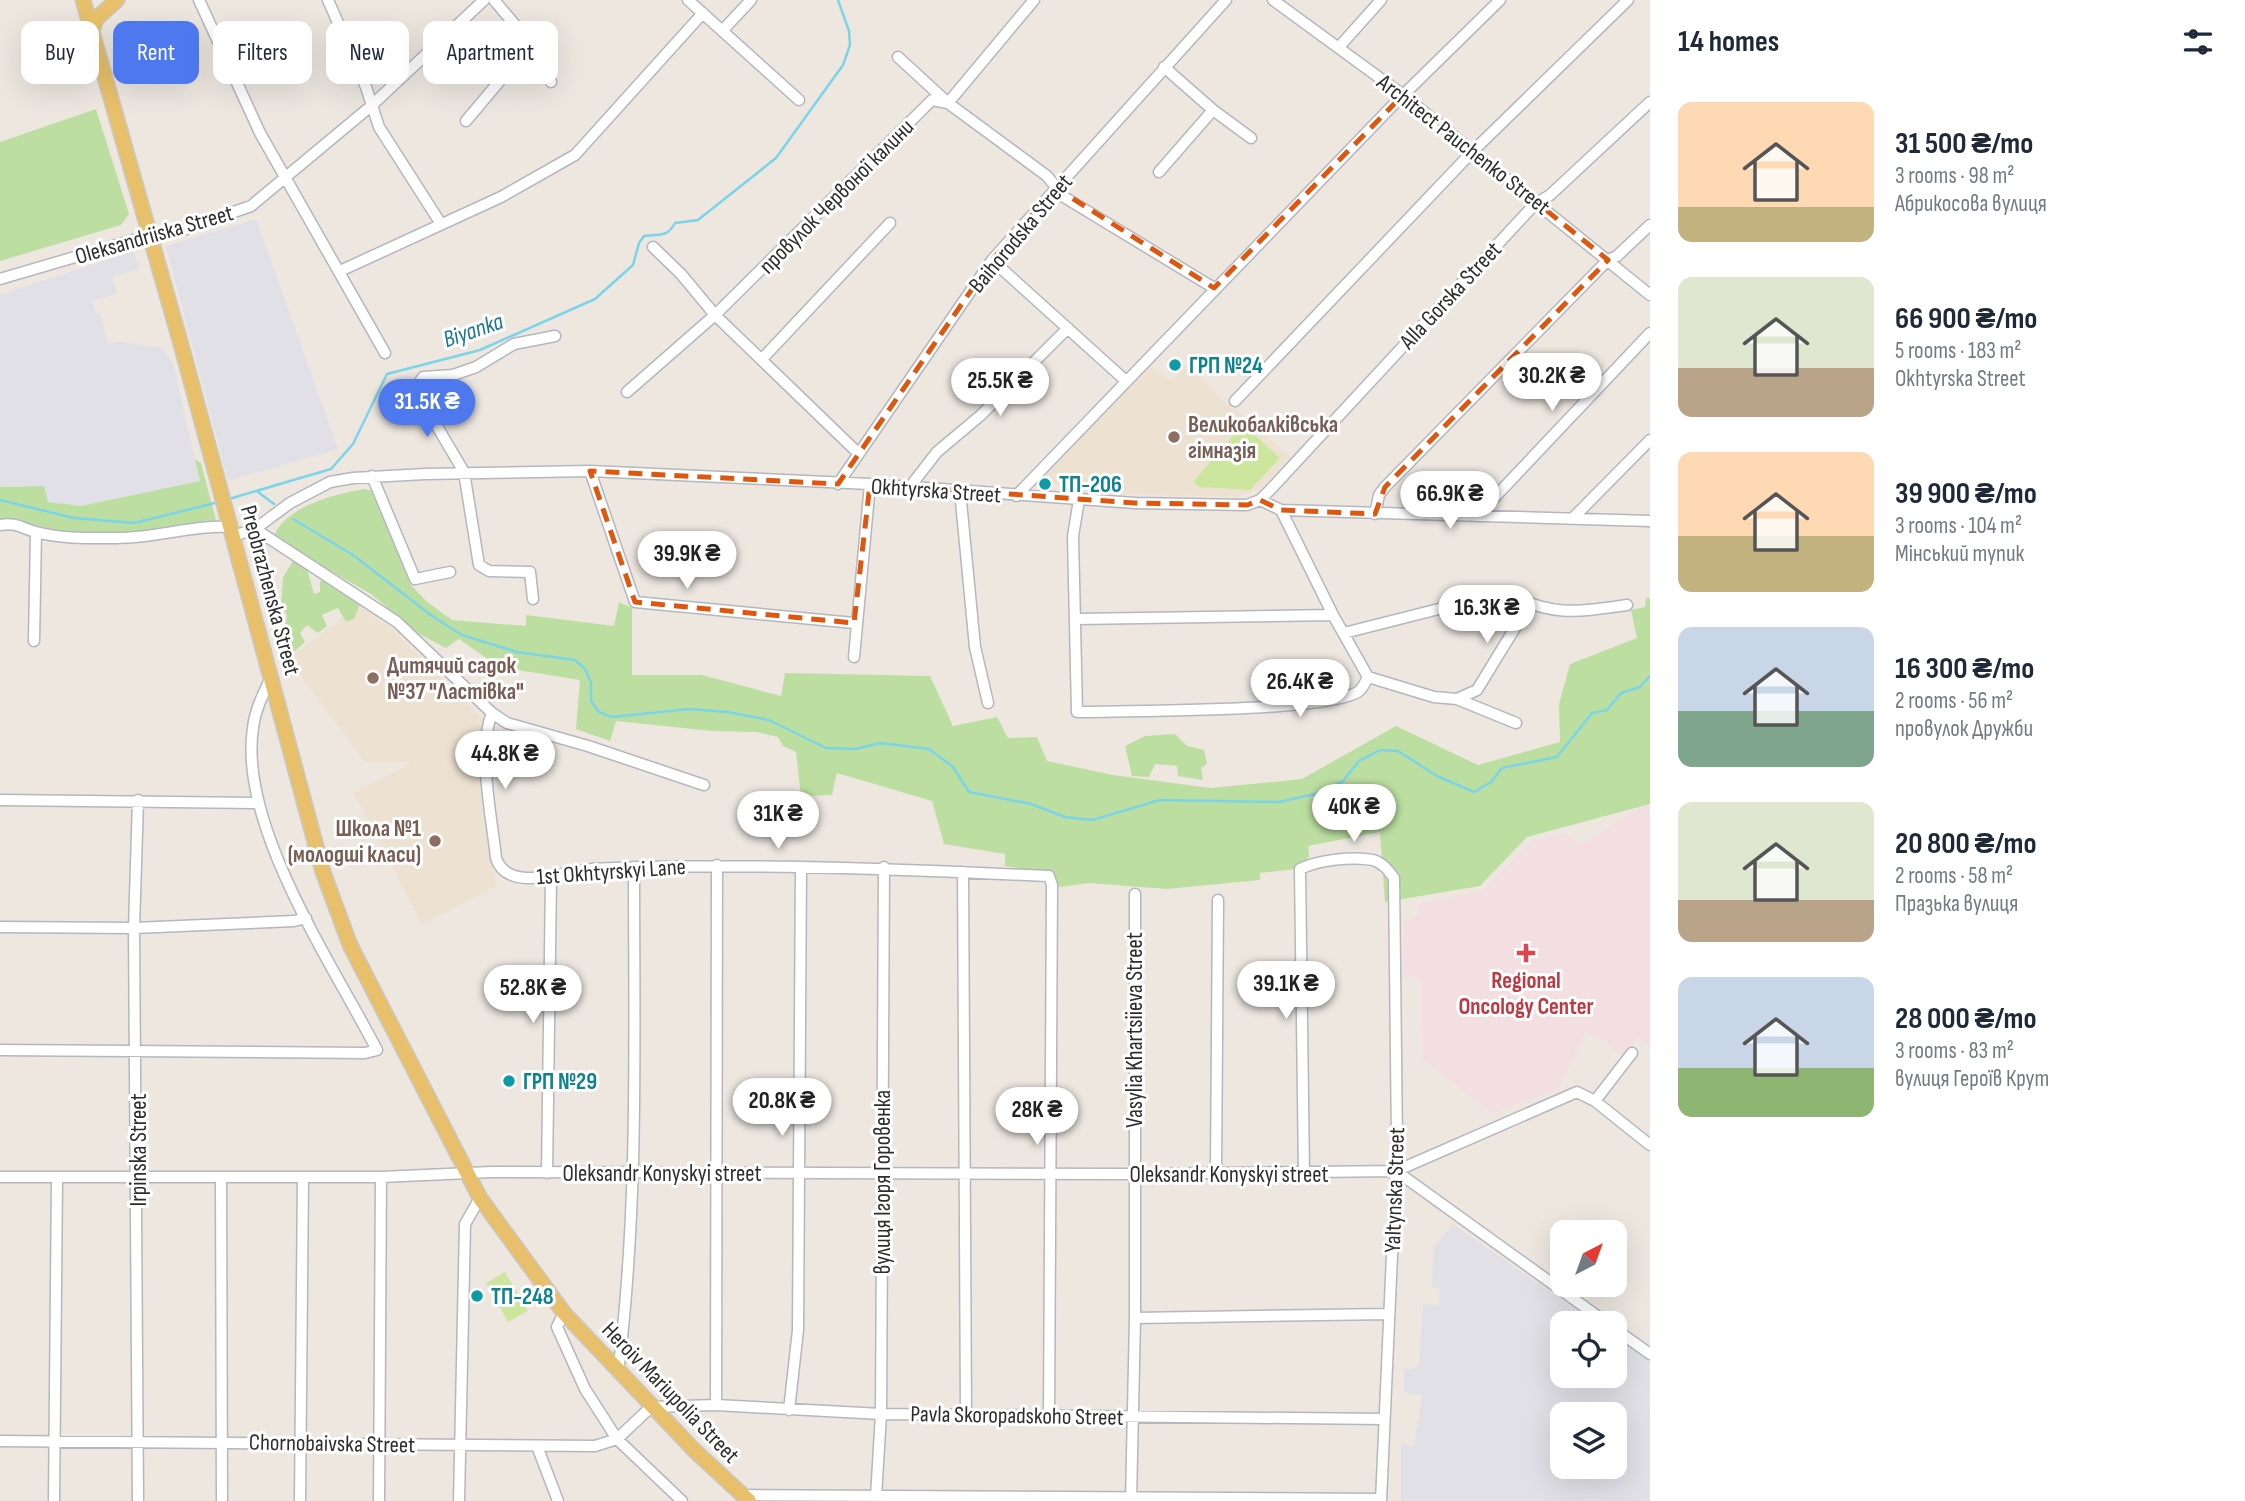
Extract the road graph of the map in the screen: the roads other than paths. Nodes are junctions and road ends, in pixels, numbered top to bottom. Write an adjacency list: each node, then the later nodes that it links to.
1 (83, 0): 16 (main road, Preobrazhenska Street)
2 (117, 0): 17 (main road)
3 (199, 0): 35 (street)
4 (328, 0): 29 (street)
5 (484, 0): 29 (street, Oleksandriiska Street)
6 (494, 0): 18 (street)
7 (688, 0): 15 (street)
8 (751, 0): 19 (street)
9 (1034, 0): 28 (street)
10 (1226, 0): 23 (street, Baihorodska Street)
11 (1273, 0): 20 (street, Architect Pauchenko Street)
12 (1381, 0): 20 (street)
13 (1500, 0): 25 (street)
14 (1628, 0): 33 (street)
15 (703, 13): 19 (street); 39 (street)
16 (89, 21)
17 (95, 21)
18 (512, 21)
19 (722, 30): 26 (street)
20 (1339, 47): 25 (street, Architect Pauchenko Street)
21 (99, 56): 41 (main road, Preobrazhenska Street)
22 (898, 57): 28 (street)
23 (1164, 67): 30 (street); 36 (street, Baihorodska Street)
24 (497, 84): 31 (street)
25 (1403, 95): 33 (street, Architect Pauchenko Street); 47 (street)
26 (799, 100)
27 (1650, 102): 37 (street, Alla Gorska Street)
28 (948, 103): 36 (street); 49 (street, провулок Червоної калини)
29 (371, 106): 35 (street, Oleksandriiska Street); 39 (street)
30 (1213, 110): 32 (street); 34 (street)
31 (466, 121)
32 (1251, 138)
33 (1473, 151): 37 (street, Architect Pauchenko Street); 57 (street)
34 (1159, 172)
35 (285, 179): 41 (street, Oleksandriiska Street); 45 (street)
36 (1056, 188): 43 (street, Baihorodska Street); 47 (street)
37 (1538, 202): 44 (street, Architect Pauchenko Street); 69 (street, Alla Gorska Street)
38 (890, 223): 54 (street)
39 (441, 224): 45 (street)
40 (1650, 225): 44 (street)
41 (150, 235): 46 (street, Oleksandriiska Street); 76 (main road, Preobrazhenska Street)
42 (653, 247): 49 (street)
43 (992, 260): 50 (street); 59 (street, Baihorodska Street)
44 (1608, 260): 48 (street, Architect Pauchenko Street); 71 (street)
45 (340, 271): 53 (street)
46 (0, 279)
47 (1214, 288): 55 (street)
48 (1650, 295)
49 (715, 315): 54 (street); 56 (street, провулок Червоної калини)
50 (1068, 328): 55 (street); 65 (street)
51 (1650, 333): 72 (street)
52 (555, 336): 61 (street)
53 (385, 353)
54 (762, 359): 59 (street)
55 (1126, 381): 67 (street)
56 (627, 392)
57 (1235, 401)
58 (1650, 440): 73 (street)
59 (857, 452): 63 (street, Baihorodska Street)
60 (590, 471): 61 (street, Okhtyrska Street); 63 (street, Okhtyrska Street); 85 (street)
61 (464, 472): 62 (street, Okhtyrska Street); 80 (street)
62 (372, 477): 77 (street, Okhtyrska Street); 79 (street)
63 (838, 484): 64 (street, Okhtyrska Street)
64 (870, 484): 65 (street, Okhtyrska Street); 85 (street)
65 (909, 488): 66 (street, Okhtyrska Street)
66 (960, 491): 67 (street, Okhtyrska Street); 92 (street)
67 (1016, 496): 68 (street, Okhtyrska Street)
68 (1079, 500): 69 (street, Okhtyrska Street); 84 (street)
69 (1260, 500): 70 (street)
70 (1281, 510): 71 (street); 83 (street)
71 (1375, 514): 72 (street)
72 (1477, 516): 73 (street)
73 (1573, 518): 74 (street)
74 (1650, 521)
75 (0, 525): 78 (street, Okhtyrska Street)
76 (231, 526): 77 (street, Okhtyrska Street); 78 (street, Okhtyrska Street); 90 (main road, Preobrazhenska Street)
77 (255, 529): 93 (street)
78 (36, 532): 87 (street)
79 (450, 572)
80 (533, 599)
81 (1529, 605): 82 (street); 86 (street); 91 (street)
82 (1627, 605)
83 (1333, 615): 84 (street); 86 (street)
84 (1076, 619): 89 (street)
85 (855, 623): 88 (street)
86 (1344, 632): 89 (street)
87 (34, 641)
88 (853, 657)
89 (1368, 677): 91 (street)
90 (271, 678): 98 (street); 116 (main road, Preobrazhenska Street)
91 (1457, 699): 94 (street)
92 (988, 703)
93 (492, 713): 95 (street); 104 (street, 1st Okhtyrskyi Lane)
94 (1516, 723)
95 (704, 785)
96 (0, 800): 97 (street)
97 (138, 800): 98 (street); 109 (street, Irpinska Street)
98 (258, 803): 107 (street)
99 (717, 865): 100 (street, 1st Okhtyrskyi Lane); 102 (street, 1st Okhtyrskyi Lane); 118 (street)
100 (634, 867): 104 (street, 1st Okhtyrskyi Lane); 123 (street)
101 (884, 867): 102 (street, 1st Okhtyrskyi Lane); 103 (street, 1st Okhtyrskyi Lane); 119 (street, вулиця Ігоря Горовенка)
102 (802, 868): 124 (street)
103 (963, 872): 120 (street); 121 (street, 1st Okhtyrskyi Lane)
104 (551, 878): 117 (street)
105 (1135, 894): 125 (street, Vasylia Khartsiieva Street)
106 (1218, 900): 122 (street)
107 (306, 918): 109 (street); 111 (street)
108 (0, 927): 109 (street)
109 (134, 928): 111 (street, Irpinska Street)
110 (0, 1050): 111 (street)
111 (138, 1051): 127 (street, Irpinska Street)
112 (1632, 1053): 113 (street)
113 (1595, 1101): 114 (street); 115 (street)
114 (1650, 1145)
115 (1396, 1171): 126 (street, Oleksandr Konyskyi street); 126 (street, Yaltynska Street); 134 (street); 136 (street, Yaltynska Street)
116 (466, 1172): 117 (street, Oleksandr Konyskyi street); 130 (street, Oleksandr Konyskyi street); 133 (main road, Heroiv Mariupolia Street)
117 (547, 1173): 123 (street, Oleksandr Konyskyi street)
118 (715, 1173): 123 (street, Oleksandr Konyskyi street); 124 (street, Oleksandr Konyskyi street); 141 (street)
119 (883, 1173): 120 (street, Oleksandr Konyskyi street); 124 (street, Oleksandr Konyskyi street); 145 (street, вулиця Ігоря Горовенка)
120 (967, 1173): 121 (street, Oleksandr Konyskyi street); 144 (street)
121 (1053, 1173): 125 (street, Oleksandr Konyskyi street); 146 (street)
122 (1216, 1173): 125 (street, Oleksandr Konyskyi street); 126 (street, Oleksandr Konyskyi street)
123 (634, 1174): 140 (street)
124 (798, 1174): 143 (street)
125 (1134, 1174): 137 (street, Vasylia Khartsiieva Street)
126 (1304, 1174)
127 (138, 1176): 131 (street, Oleksandr Konyskyi street); 132 (street, Oleksandr Konyskyi street); 151 (street, Irpinska Street)
128 (0, 1177): 131 (street, Oleksandr Konyskyi street)
129 (303, 1177): 130 (street, Oleksandr Konyskyi street); 132 (street, Oleksandr Konyskyi street); 154 (street)
130 (381, 1177): 155 (street)
131 (57, 1178): 149 (street)
132 (221, 1178): 153 (street)
133 (480, 1198): 135 (main road, Heroiv Mariupolia Street); 156 (street)
134 (1590, 1311)
135 (564, 1313): 140 (main road, Heroiv Mariupolia Street); 150 (street, Heroiv Mariupolia Street)
136 (1388, 1314): 137 (street); 148 (street, Yaltynska Street)
137 (1135, 1318): 147 (street, Vasylia Khartsiieva Street)
138 (1627, 1338): 139 (street)
139 (1650, 1354)
140 (618, 1373): 142 (main road, Heroiv Mariupolia Street)
141 (716, 1405): 142 (street, Pavla Skoropadskoho Street); 143 (street, Pavla Skoropadskoho Street)
142 (651, 1407): 150 (street); 159 (main road, Heroiv Mariupolia Street)
143 (789, 1410): 145 (street, Pavla Skoropadskoho Street)
144 (966, 1412): 145 (street, Pavla Skoropadskoho Street); 146 (street, Pavla Skoropadskoho Street)
145 (881, 1414): 158 (street, вулиця Ігоря Горовенка)
146 (1049, 1414): 147 (street, Pavla Skoropadskoho Street)
147 (1134, 1416): 148 (street, Pavla Skoropadskoho Street); 160 (street, Vasylia Khartsiieva Street)
148 (1384, 1419): 162 (street, Yaltynska Street)
149 (54, 1439): 151 (street, Chornobaivska Street); 152 (street, Chornobaivska Street); 163 (street)
150 (617, 1439): 157 (street, Chornobaivska Street); 170 (street, Heroiv Mariupolia Street)
151 (139, 1440): 153 (street, Chornobaivska Street); 164 (street, Irpinska Street)
152 (0, 1441)
153 (223, 1442): 154 (street, Chornobaivska Street); 165 (street)
154 (300, 1443): 155 (street, Chornobaivska Street); 166 (street)
155 (380, 1443): 156 (street, Chornobaivska Street); 167 (street)
156 (458, 1445): 157 (street, Chornobaivska Street); 168 (street)
157 (537, 1446): 169 (street)
158 (876, 1497): 159 (street); 161 (street)
159 (745, 1498)
160 (1131, 1499): 161 (street); 162 (street)
161 (953, 1500)
162 (1381, 1500)
163 (54, 1501)
164 (138, 1501)
165 (222, 1501)
166 (300, 1501)
167 (379, 1501)
168 (459, 1501)
169 (558, 1501)
170 (682, 1501)

